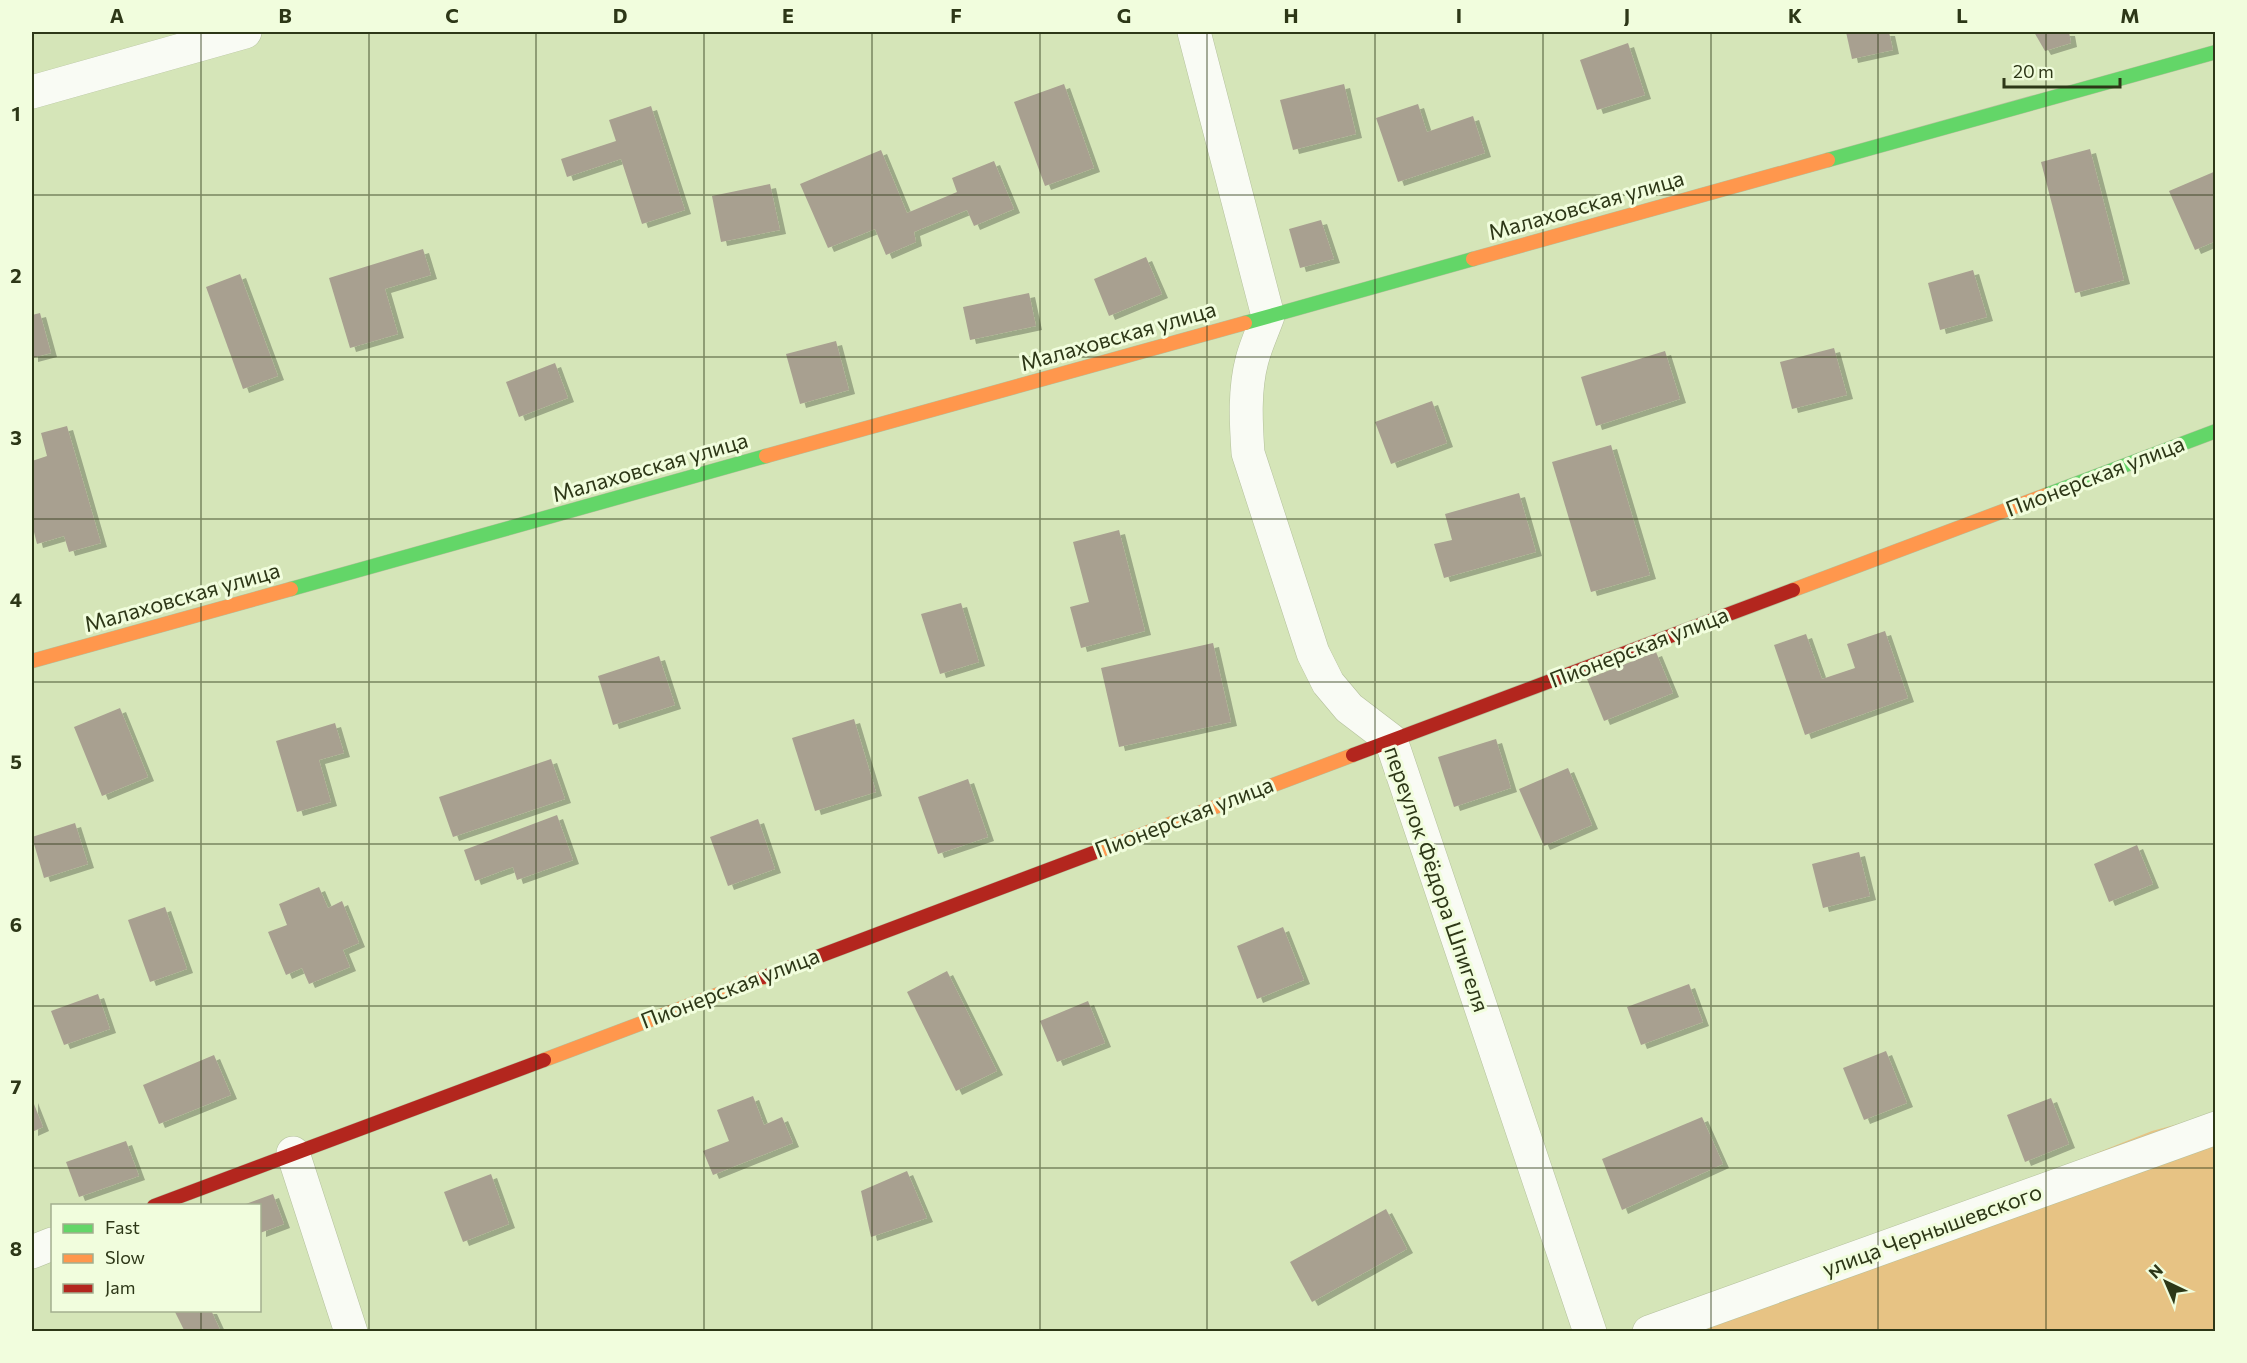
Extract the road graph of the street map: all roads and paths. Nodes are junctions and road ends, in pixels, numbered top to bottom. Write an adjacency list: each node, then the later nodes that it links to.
1 (245, 32): 4 (street)
2 (1194, 32): 5 (street)
3 (2216, 52): 5 (street, Малаховская улица)
4 (32, 92)
5 (1268, 316): 7 (street, Малаховская улица); 8 (street, переулок Фёдора Шпигеля)
6 (2216, 431): 8 (street, Пионерская улица)
7 (32, 661)
8 (1391, 740): 10 (street, Пионерская улица); 15 (street, переулок Фёдора Шпигеля)
9 (2216, 1128): 16 (street, улица Чернышевского)
10 (293, 1153): 11 (street, Пионерская улица); 14 (street)
11 (159, 1204)
12 (51, 1244): 13 (street)
13 (32, 1252)
14 (351, 1332)
15 (1590, 1332)
16 (1649, 1332)

